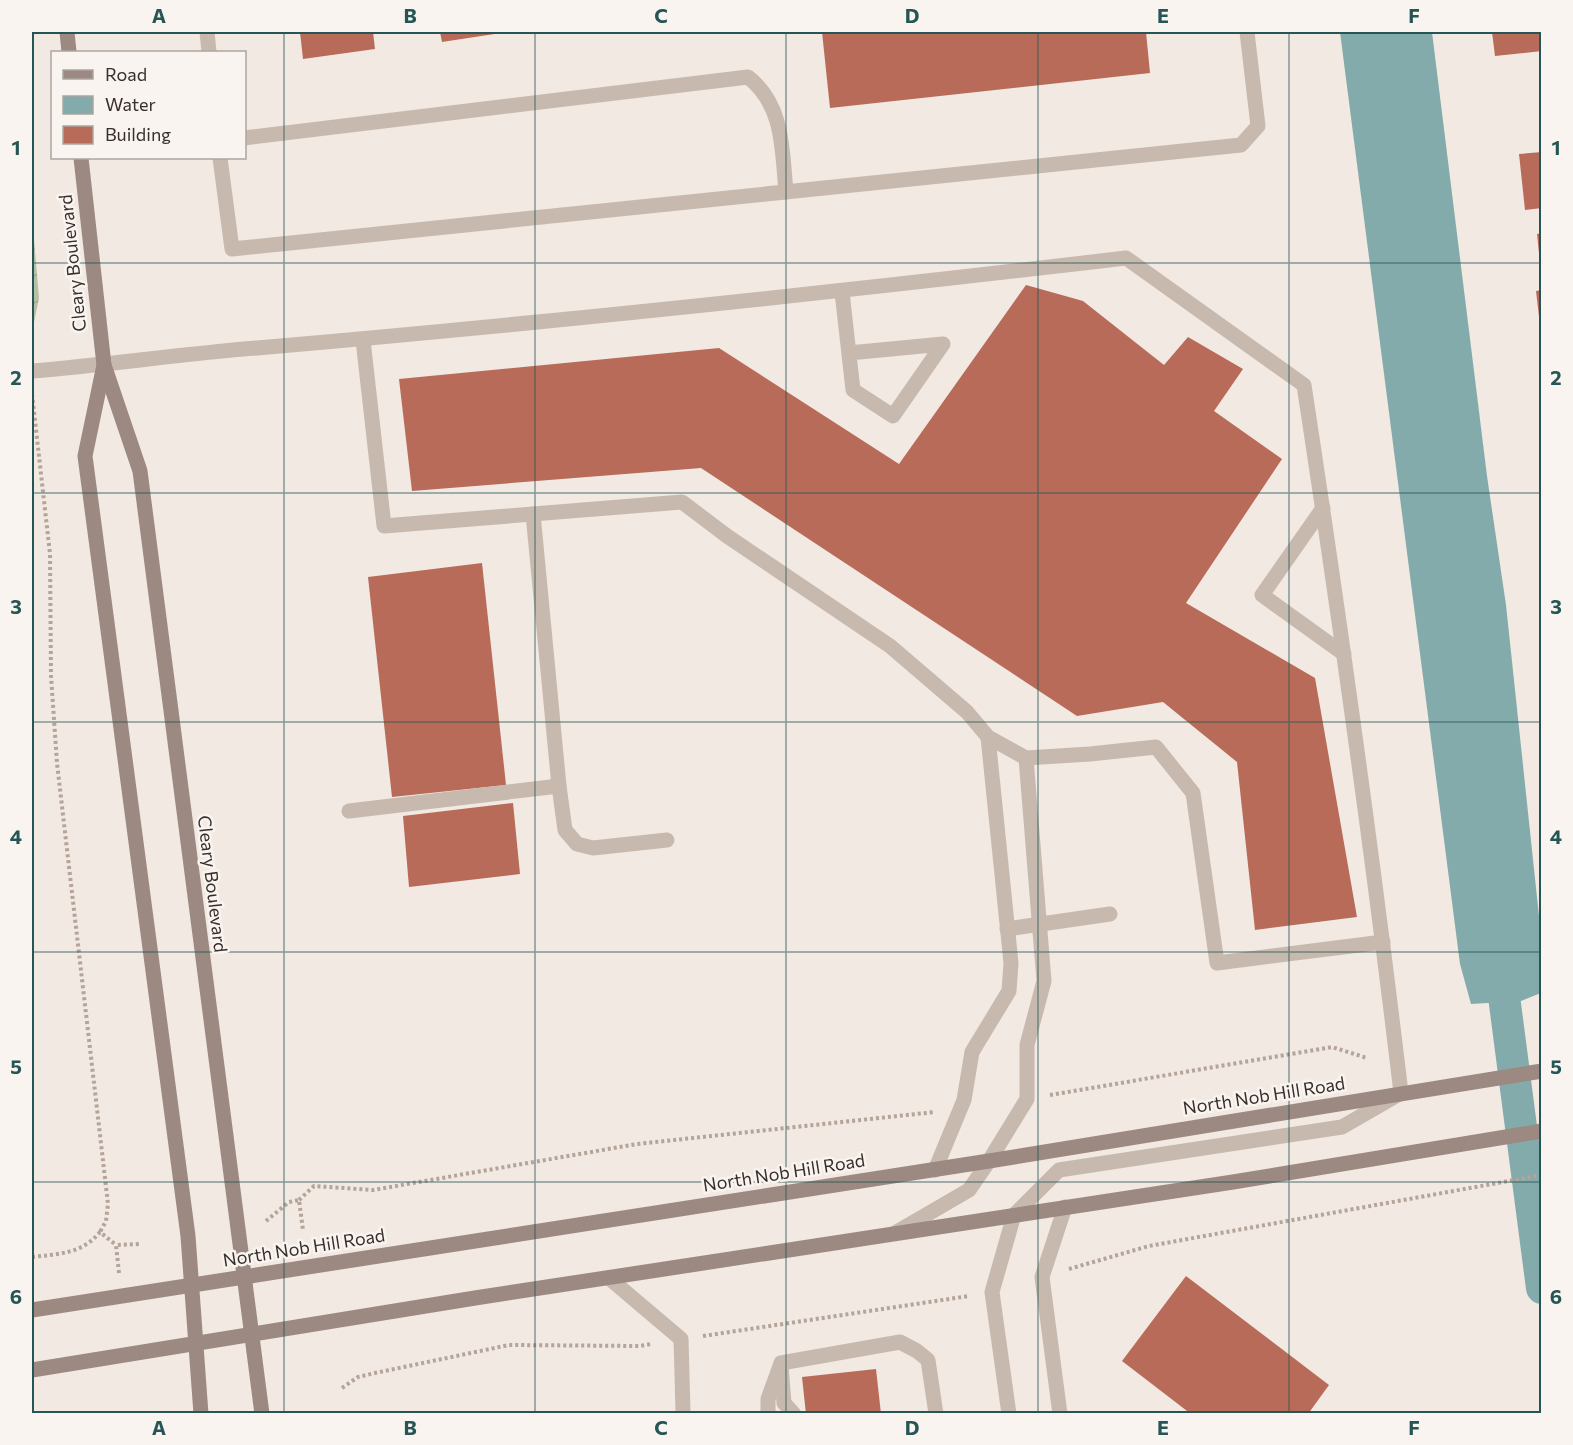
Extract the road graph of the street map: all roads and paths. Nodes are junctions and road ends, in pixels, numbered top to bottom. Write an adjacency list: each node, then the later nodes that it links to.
1 (67, 32): 4 (main road)
2 (207, 32): 5 (lane)
3 (1247, 32): 9 (lane)
4 (69, 51)
5 (209, 51)
6 (246, 138): 9 (lane)
7 (81, 159): 13 (main road, Cleary Boulevard)
8 (220, 159): 9 (lane)
9 (786, 192)
10 (843, 292): 11 (lane); 12 (lane); 16 (lane)
11 (363, 340): 13 (lane); 17 (lane)
12 (849, 353): 12 (lane)
13 (104, 365): 14 (lane); 48 (main road, Cleary Boulevard); 51 (main road, Cleary Boulevard)
14 (32, 370)
15 (32, 392): 42 (path)
16 (1323, 508): 18 (lane); 18 (lane)
17 (533, 514): 19 (lane); 21 (lane)
18 (1344, 654): 27 (lane)
19 (988, 737): 20 (lane); 26 (lane)
20 (1026, 758): 25 (lane); 27 (lane)
21 (559, 786): 22 (lane); 23 (lane)
22 (349, 811)
23 (667, 840)
24 (1110, 914): 25 (lane)
25 (1041, 925): 26 (lane); 31 (lane)
26 (1007, 929): 32 (lane)
27 (1383, 942): 30 (lane)
28 (1367, 1058): 31 (path)
29 (1542, 1071): 30 (main road, North Nob Hill Road)
30 (1401, 1094): 34 (main road, North Nob Hill Road); 39 (lane)
31 (1027, 1099): 34 (lane)
32 (961, 1108): 35 (lane); 37 (path)
33 (1542, 1131): 38 (main road)
34 (989, 1161): 35 (main road, North Nob Hill Road); 43 (lane)
35 (934, 1170): 48 (main road, North Nob Hill Road)
36 (1542, 1175): 49 (path)
37 (299, 1200): 40 (path); 41 (path)
38 (1065, 1207): 39 (main road); 49 (lane)
39 (1014, 1215): 43 (main road); 52 (lane)
40 (266, 1221)
41 (303, 1230)
42 (100, 1232): 45 (path); 46 (path)
43 (893, 1235): 50 (main road)
44 (139, 1244): 45 (path)
45 (116, 1245): 47 (path)
46 (32, 1257)
47 (119, 1273)
48 (244, 1277): 51 (main road, North Nob Hill Road); 54 (main road, Cleary Boulevard)
49 (1042, 1277): 67 (lane)
50 (609, 1278): 54 (main road); 55 (lane)
51 (191, 1286): 53 (main road, North Nob Hill Road); 56 (main road, Cleary Boulevard)
52 (992, 1292): 55 (path); 66 (lane)
53 (32, 1310)
54 (252, 1336): 56 (main road); 63 (main road, Cleary Boulevard)
55 (681, 1339): 59 (path); 61 (lane)
56 (195, 1345): 58 (main road); 62 (main road, Cleary Boulevard)
57 (781, 1363): 60 (lane); 64 (lane); 65 (lane)
58 (32, 1370)
59 (342, 1388)
60 (788, 1410)
61 (683, 1412)
62 (201, 1413)
63 (262, 1413)
64 (768, 1413)
65 (936, 1413)
66 (1009, 1413)
67 (1060, 1413)

